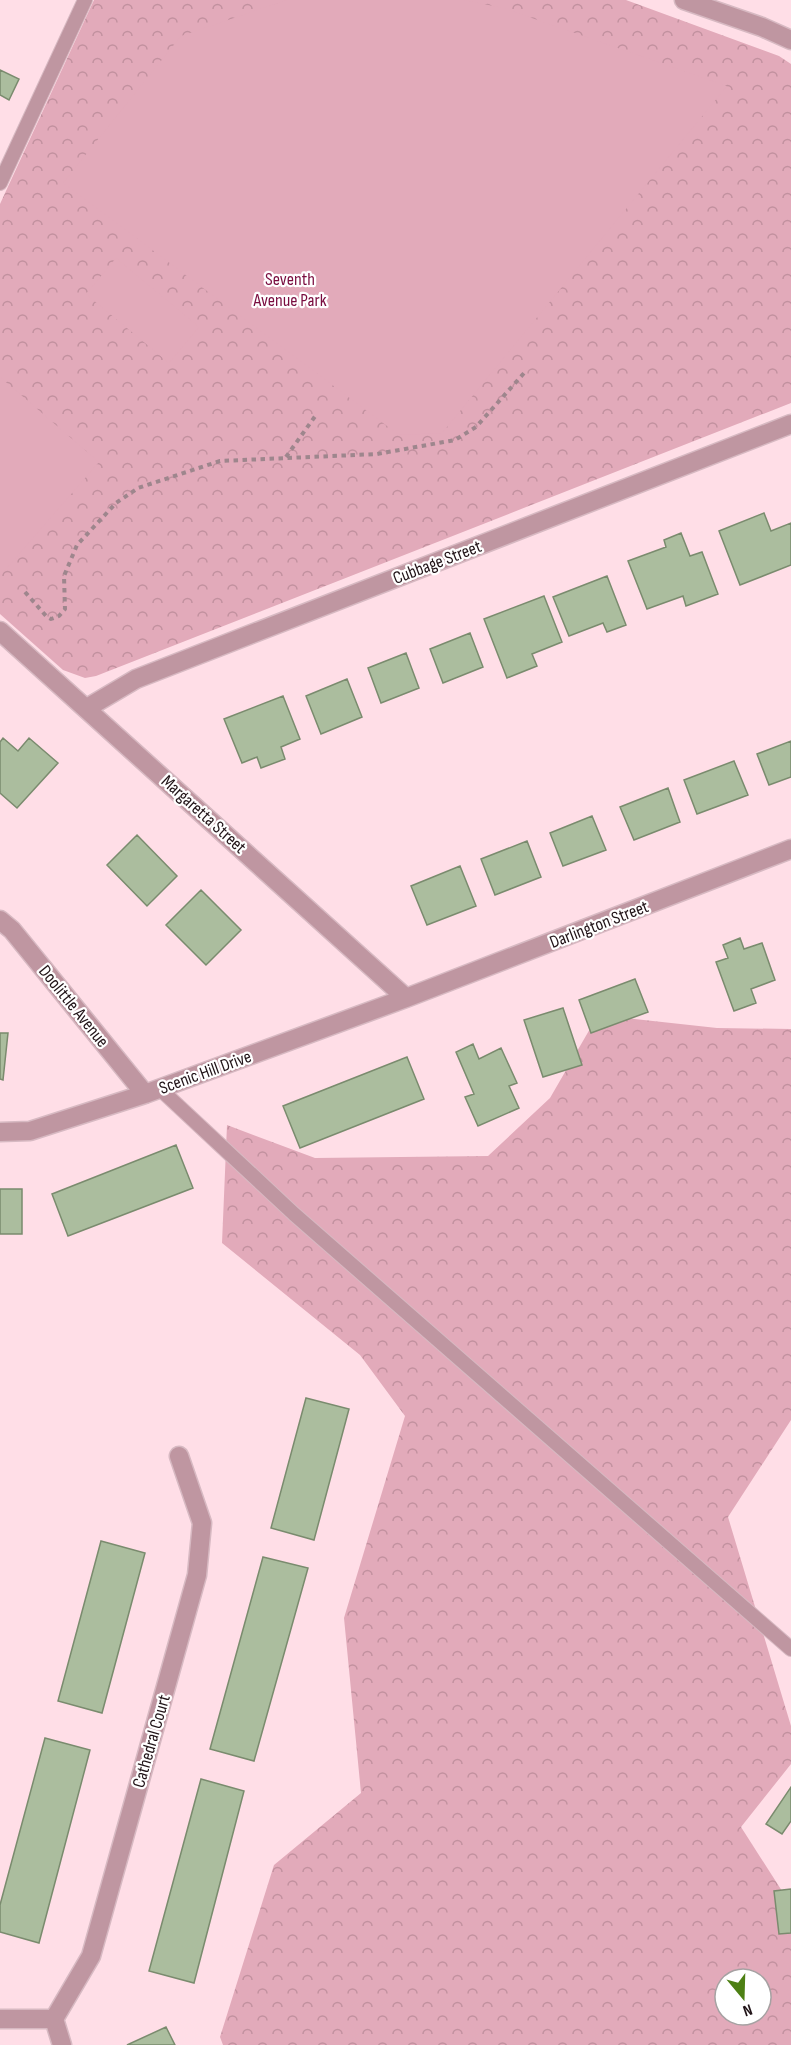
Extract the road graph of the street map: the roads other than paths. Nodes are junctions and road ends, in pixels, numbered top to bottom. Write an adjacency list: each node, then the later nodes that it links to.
1 (85, 0): 4 (lane)
2 (684, 0): 3 (street)
3 (791, 40)
4 (0, 183)
5 (791, 424): 7 (street, Cubbage Street)
6 (0, 631): 7 (street, Margaretta Street)
7 (87, 708): 10 (street, Margaretta Street)
8 (791, 849): 10 (street, Darlington Street)
9 (0, 920): 11 (street, Doolittle Avenue)
10 (406, 998): 11 (street, Scenic Hill Drive)
11 (152, 1091): 12 (street, Scenic Hill Drive); 14 (lane)
12 (0, 1132)
13 (179, 1456): 16 (street, Cathedral Court)
14 (791, 1649)
15 (0, 2019): 16 (street)
16 (54, 2019): 17 (street)
17 (62, 2045)

